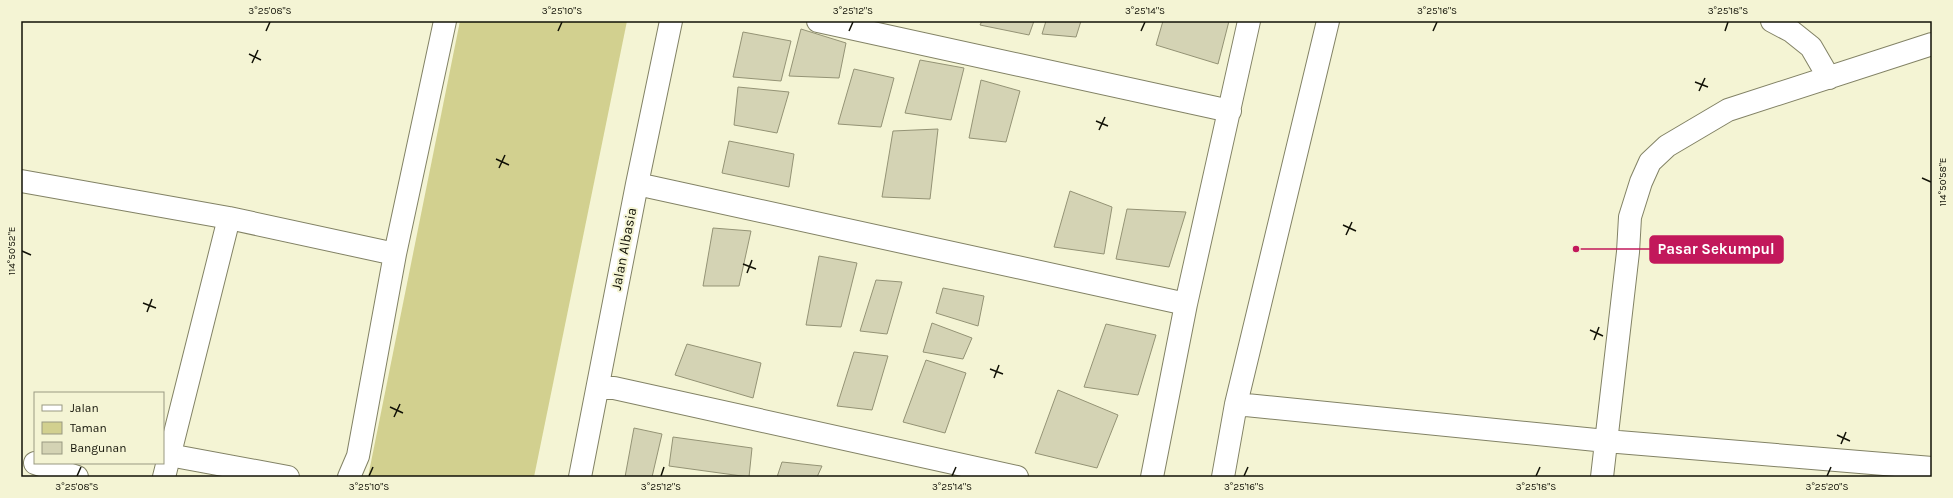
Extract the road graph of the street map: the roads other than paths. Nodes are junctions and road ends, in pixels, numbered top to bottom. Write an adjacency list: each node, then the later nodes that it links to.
1 (445, 21): 13 (street)
2 (671, 21): 11 (street, Jalan Albasia)
3 (818, 21): 9 (street)
4 (1249, 21): 9 (street)
5 (1328, 21): 16 (street)
6 (1772, 21): 8 (street)
7 (1932, 44): 8 (street)
8 (1829, 78): 17 (street)
9 (1230, 111): 14 (street)
10 (21, 181): 12 (street)
11 (637, 184): 14 (street); 15 (street, Jalan Albasia)
12 (229, 218): 13 (street); 18 (street)
13 (395, 254): 26 (street)
14 (1186, 304): 29 (street)
15 (598, 388): 27 (street, Jalan Albasia); 28 (street)
16 (1236, 404): 17 (street); 30 (street)
17 (1606, 441): 22 (street); 31 (street)
18 (169, 455): 24 (street); 25 (street)
19 (21, 458): 20 (street)
20 (34, 463)
21 (38, 464): 23 (street)
22 (1932, 468)
23 (78, 477)
24 (164, 477)
25 (288, 477)
26 (349, 477)
27 (580, 477)
28 (1017, 477)
29 (1152, 477)
30 (1222, 477)
31 (1602, 477)

